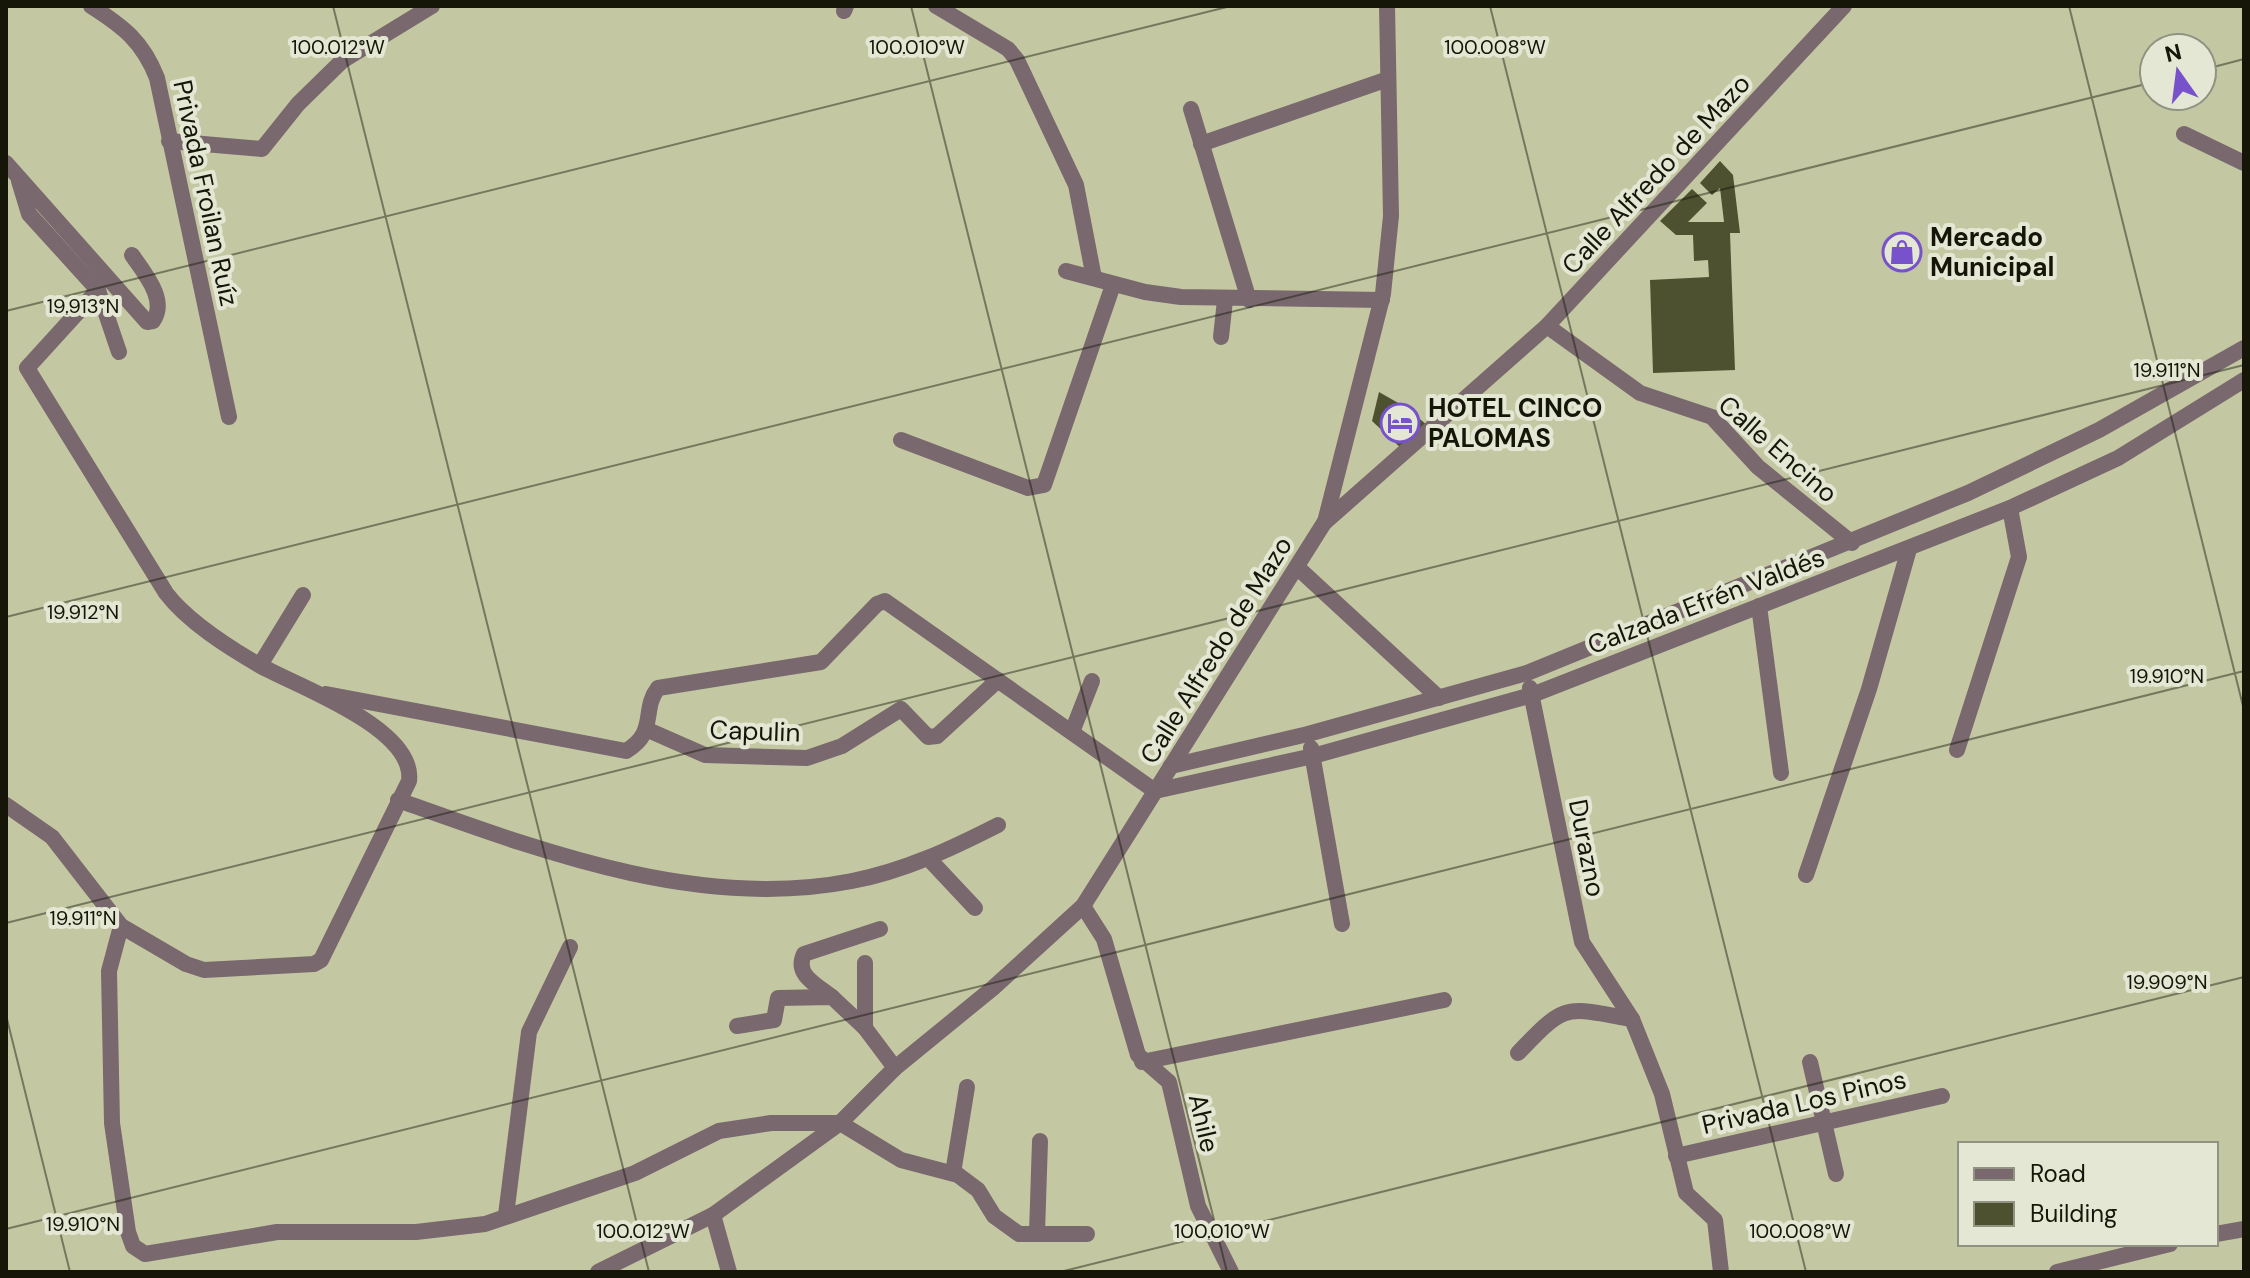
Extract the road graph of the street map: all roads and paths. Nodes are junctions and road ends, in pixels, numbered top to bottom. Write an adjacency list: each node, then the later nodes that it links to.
1 (91, 6): 9 (street, Privada Froilan Ruíz)
2 (432, 6): 9 (street)
3 (936, 6): 15 (street)
4 (1387, 6): 6 (street)
5 (1844, 6): 21 (street, Calle Alfredo de Mazo)
6 (1388, 79): 10 (street); 20 (street)
7 (1191, 109): 10 (street)
8 (2184, 134): 11 (street)
9 (169, 141): 26 (street, Privada Froilan Ruíz)
10 (1201, 144): 19 (street)
11 (2244, 163)
12 (12, 169): 13 (street); 17 (street)
13 (132, 255)
14 (1066, 271): 15 (street)
15 (1094, 278): 16 (street)
16 (1113, 285): 18 (street); 27 (street)
17 (98, 290): 24 (street); 37 (street)
18 (1225, 300): 19 (street); 22 (street)
19 (1249, 300): 20 (street)
20 (1382, 300): 29 (street)
21 (1547, 326): 29 (street, Calle Alfredo de Mazo); 30 (street, Calle Encino)
22 (1221, 337)
23 (2244, 348): 30 (street, Calzada Efrén Valdés)
24 (119, 352)
25 (2244, 380): 28 (street, Calzada Efrén Valdés)
26 (229, 417)
27 (901, 440)
28 (2010, 508): 31 (street, Calzada Efrén Valdés); 47 (street)
29 (1324, 523): 32 (street, Calle Alfredo de Mazo)
30 (1852, 543): 34 (street, Calzada Efrén Valdés)
31 (1909, 549): 35 (street, Calzada Efrén Valdés); 56 (street)
32 (1298, 568): 43 (street); 49 (street, Calle Alfredo de Mazo)
33 (303, 595): 37 (street)
34 (1697, 604): 36 (street); 38 (street, Calzada Efrén Valdés)
35 (1759, 606): 36 (street, Calzada Efrén Valdés); 50 (street)
36 (1707, 626): 42 (street, Calzada Efrén Valdés)
37 (260, 665): 41 (street)
38 (1527, 673): 42 (street, Durazno); 43 (street, Calzada Efrén Valdés)
39 (998, 680): 44 (street, Capulin); 44 (street); 45 (street)
40 (1092, 681): 45 (street)
41 (325, 694): 44 (street); 52 (street)
42 (1532, 695): 48 (street, Calzada Efrén Valdés); 66 (street, Durazno)
43 (1439, 698): 46 (street, Calzada Efrén Valdés)
44 (648, 730)
45 (1072, 732): 51 (street)
46 (1308, 734): 48 (street); 49 (street, Calzada Efrén Valdés)
47 (1957, 750)
48 (1313, 756): 51 (street, Calzada Efrén Valdés); 59 (street)
49 (1171, 766): 51 (street, Calle Alfredo de Mazo)
50 (1781, 773)
51 (1155, 791): 57 (street, Calle Alfredo de Mazo)
52 (398, 800): 55 (street); 60 (street)
53 (6, 805): 60 (street)
54 (998, 825): 55 (street)
55 (929, 859): 58 (street)
56 (1806, 875)
57 (1083, 906): 70 (street); 72 (street, Calle Alfredo de Mazo)
58 (975, 908)
59 (1342, 924)
60 (121, 926): 81 (street)
61 (880, 929): 64 (street)
62 (570, 947): 81 (street)
63 (865, 963): 68 (street)
64 (832, 997): 67 (street); 68 (street)
65 (1444, 1000): 70 (street)
66 (1632, 1019): 69 (street); 78 (street, Durazno)
67 (737, 1026)
68 (865, 1028): 72 (street)
69 (1518, 1053)
70 (1142, 1062): 90 (street, Ahile)
71 (1810, 1062): 75 (street)
72 (895, 1068): 76 (street, Calle Alfredo de Mazo)
73 (967, 1087): 79 (street)
74 (1942, 1096): 75 (street, Privada Los Pinos)
75 (1824, 1121): 78 (street, Privada Los Pinos); 80 (street)
76 (840, 1123): 79 (street); 81 (street); 82 (street, Calle Alfredo de Mazo)
77 (1040, 1141): 84 (street)
78 (1676, 1156): 91 (street, Durazno)
79 (953, 1173): 84 (street)
80 (1836, 1174)
81 (506, 1215)
82 (713, 1215): 88 (street, Calle Alfredo de Mazo); 89 (street)
83 (2244, 1229): 86 (street)
84 (1037, 1233): 85 (street)
85 (1087, 1234)
86 (2218, 1234)
87 (2162, 1246): 92 (street)
88 (598, 1272)
89 (729, 1272)
90 (1231, 1272)
91 (1721, 1272)
92 (2057, 1272)

